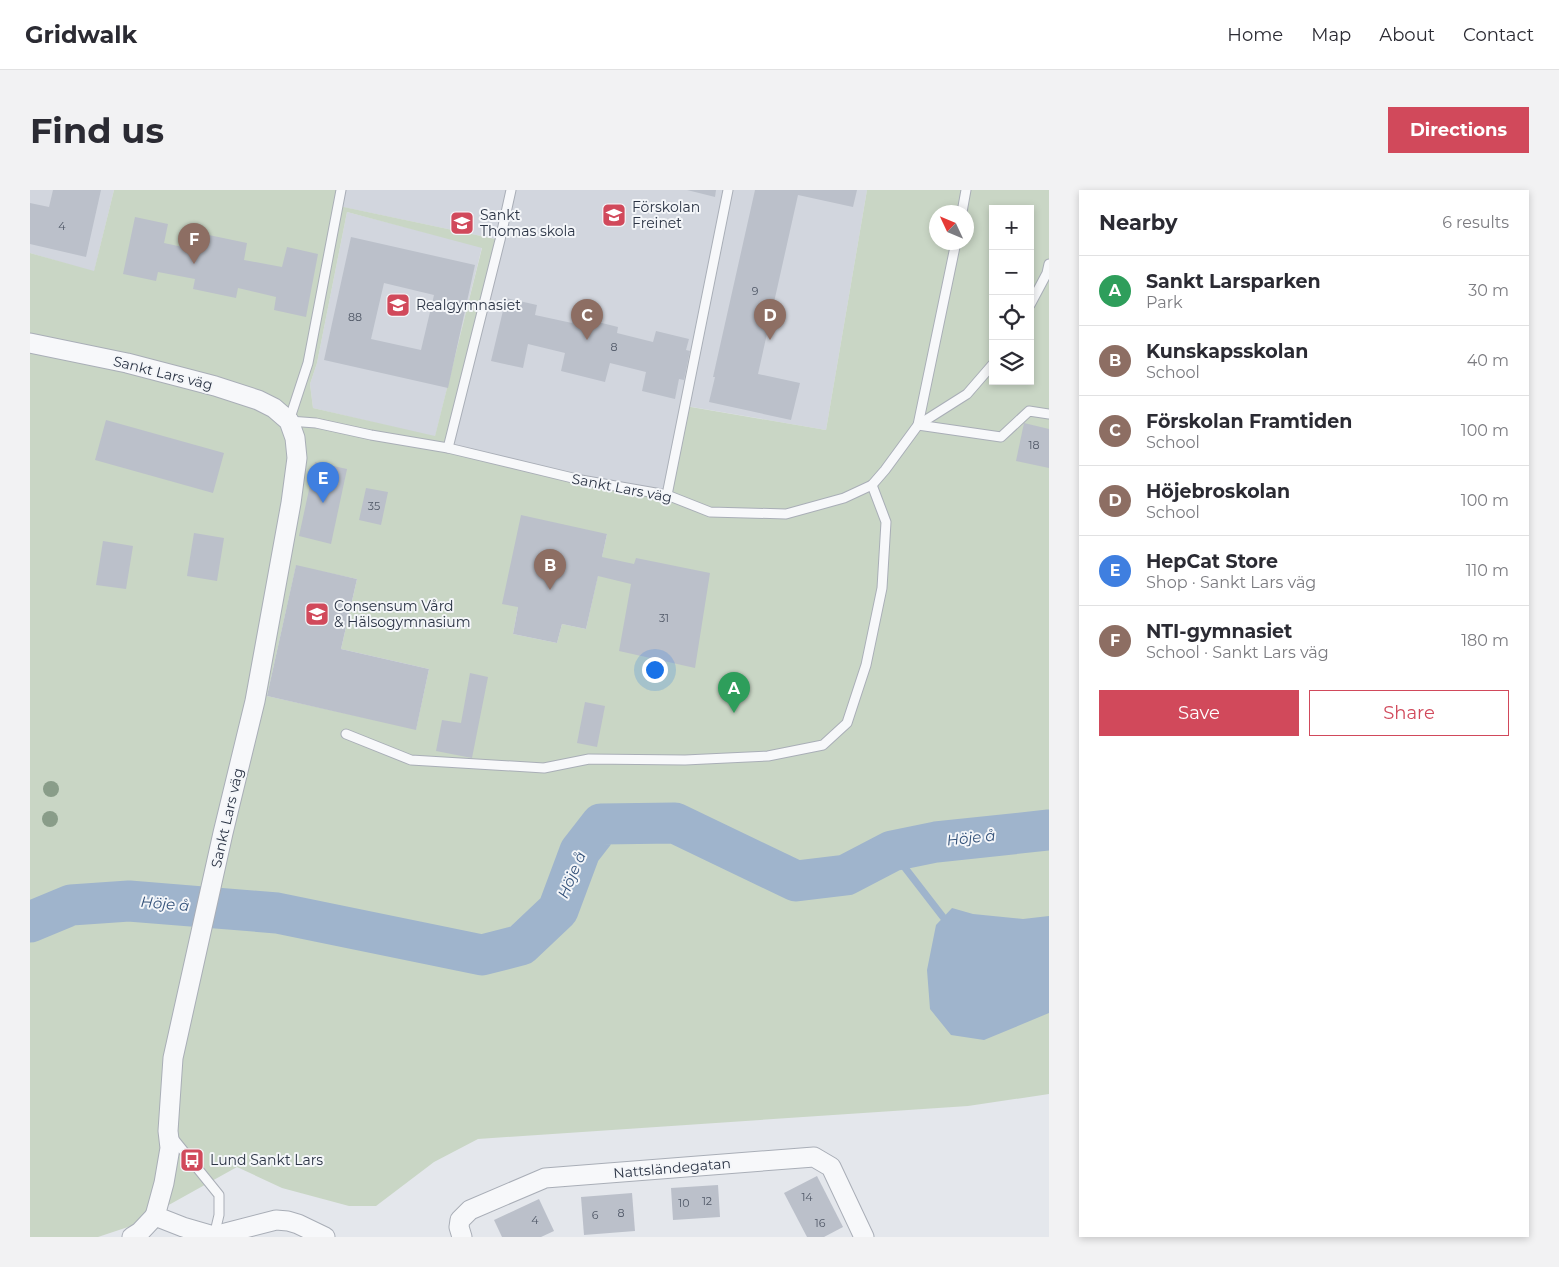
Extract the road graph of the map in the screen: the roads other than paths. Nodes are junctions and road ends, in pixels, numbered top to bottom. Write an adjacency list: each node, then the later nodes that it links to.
1 (341, 190): 12 (lane)
2 (511, 190): 14 (lane)
3 (728, 190): 16 (lane)
4 (966, 190): 5 (lane)
5 (963, 205)
6 (954, 250): 13 (lane, Sankt Lars väg)
7 (1048, 270): 8 (lane)
8 (1034, 297)
9 (30, 343): 12 (street, Sankt Lars väg)
10 (989, 369): 13 (lane)
11 (1049, 414): 13 (lane)
12 (289, 421): 14 (lane, Sankt Lars väg); 18 (street, Sankt Lars väg)
13 (918, 425): 15 (lane, Sankt Lars väg)
14 (448, 448): 16 (lane, Sankt Lars väg)
15 (872, 485): 16 (lane, Sankt Lars väg); 17 (lane)
16 (667, 495)
17 (346, 734)
18 (168, 1131): 19 (street, Sankt Lars väg); 21 (lane)
19 (155, 1216): 20 (street); 21 (street)
20 (132, 1237)
21 (214, 1237): 22 (street)
22 (325, 1237)
23 (462, 1237): 24 (street, Nattsländegatan)
24 (864, 1237)

